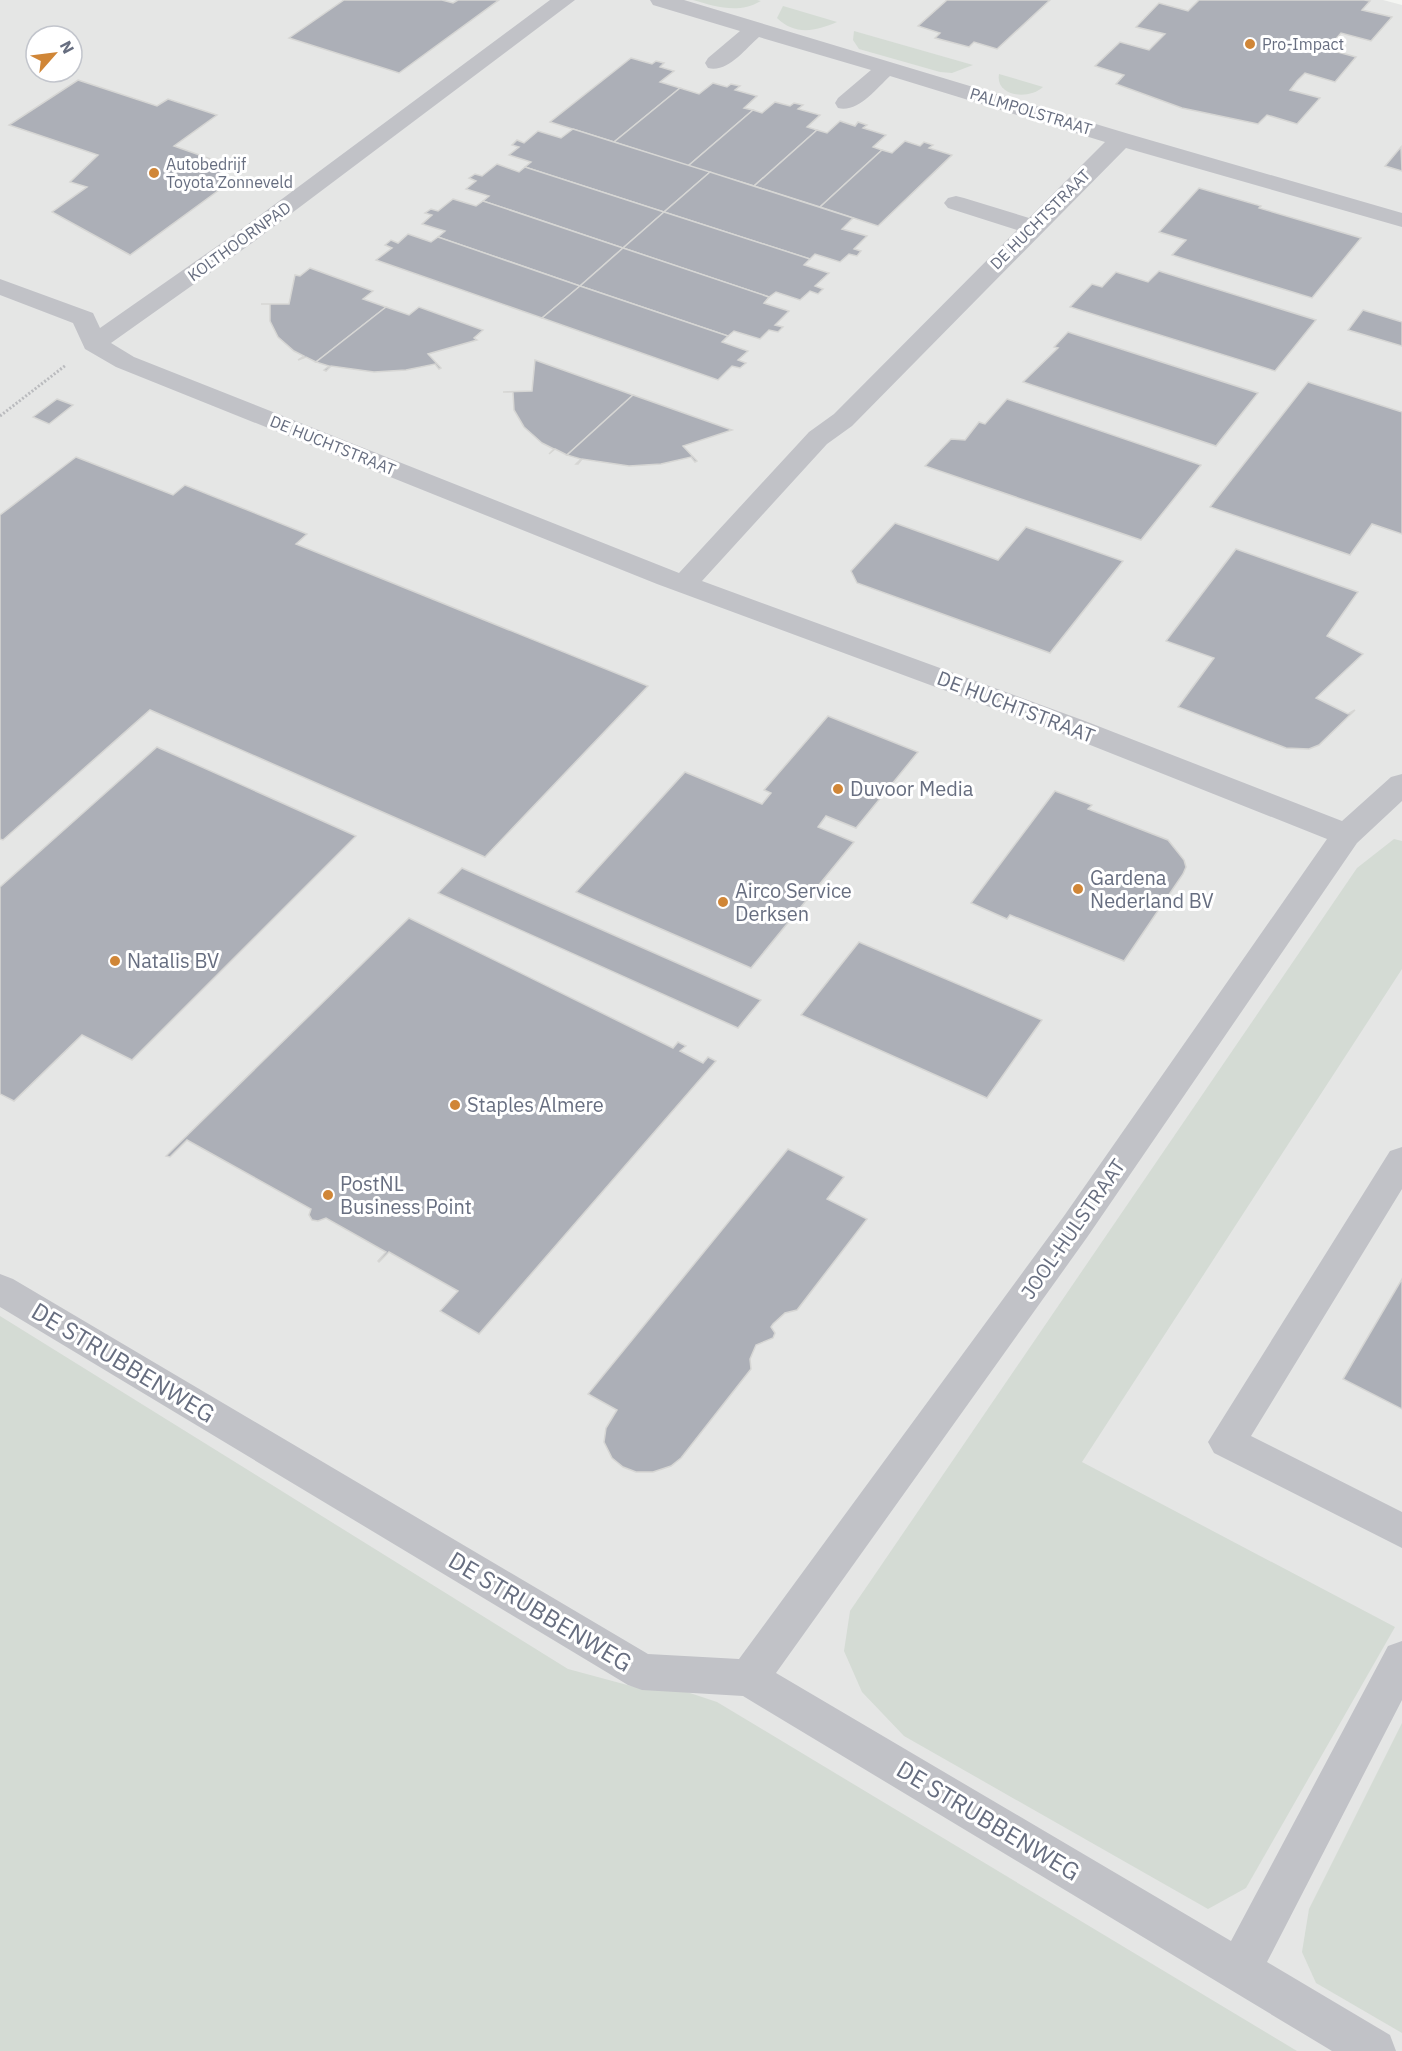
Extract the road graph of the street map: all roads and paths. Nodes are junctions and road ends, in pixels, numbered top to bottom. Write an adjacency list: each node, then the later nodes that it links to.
1 (564, 0): 12 (street, KOLTHOORNPAD)
2 (661, 0): 3 (street, PALMPOLSTRAAT)
3 (756, 28): 4 (street); 5 (street, PALMPOLSTRAAT)
4 (716, 63)
5 (887, 68): 6 (street); 7 (street, PALMPOLSTRAAT)
6 (846, 103)
7 (1121, 138): 9 (street, PALMPOLSTRAAT); 10 (street, DE HUCHTSTRAAT)
8 (956, 203): 10 (street)
9 (1402, 220)
10 (1032, 227): 14 (street, DE HUCHTSTRAAT)
11 (0, 286): 12 (street)
12 (94, 344): 13 (path); 14 (street, DE HUCHTSTRAAT)
13 (0, 416)
14 (684, 584): 16 (street, DE HUCHTSTRAAT)
15 (1394, 801): 16 (street, JOOL-HULSTRAAT)
16 (1346, 835): 21 (street, JOOL-HULSTRAAT)
17 (1402, 1160): 19 (street)
18 (0, 1290): 21 (street, DE STRUBBENWEG)
19 (1402, 1531)
20 (1402, 1659): 22 (street)
21 (749, 1678): 22 (street, DE STRUBBENWEG)
22 (1239, 1971): 23 (street, DE STRUBBENWEG)
23 (1374, 2051)

